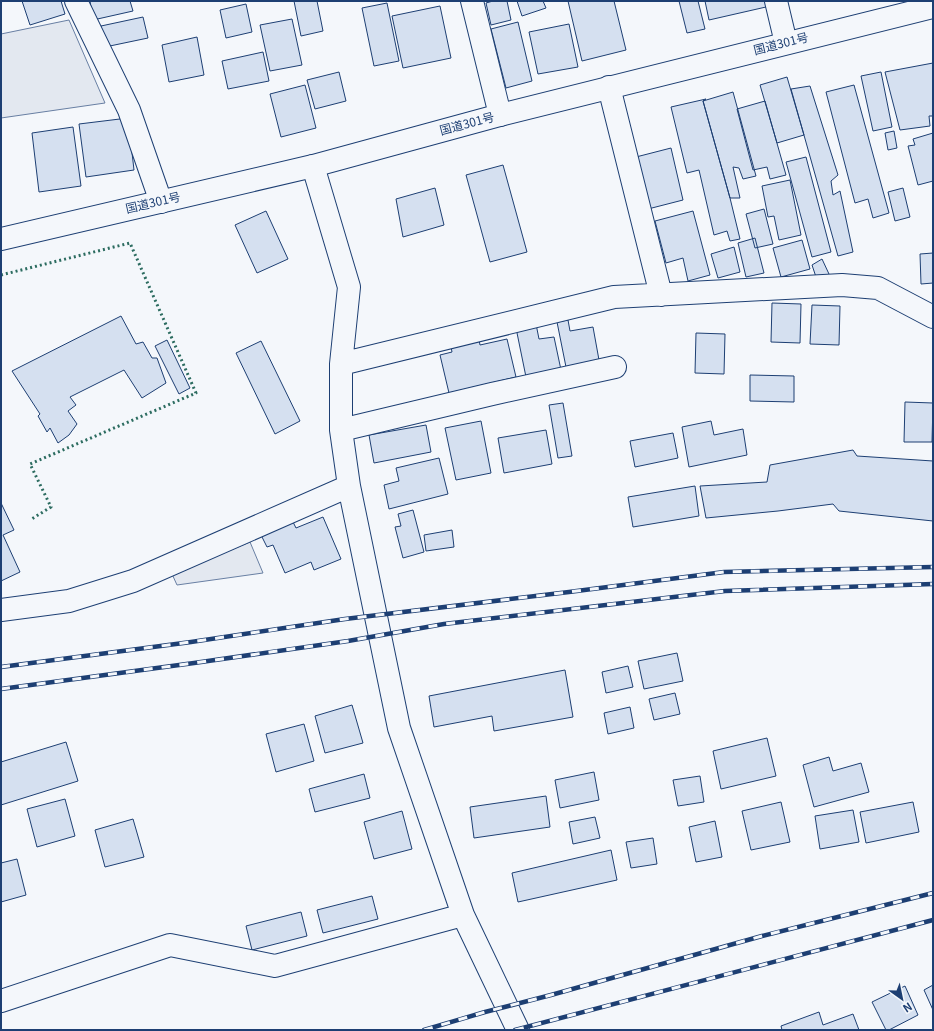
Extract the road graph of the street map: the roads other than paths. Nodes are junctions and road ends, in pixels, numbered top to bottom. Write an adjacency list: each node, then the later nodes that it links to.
1 (76, 1): 9 (main road)
2 (472, 1): 7 (main road)
3 (776, 1): 5 (main road)
4 (933, 8): 5 (main road, 国道301号)
5 (786, 43): 6 (main road, 国道301号)
6 (609, 87): 7 (main road, 国道301号); 11 (main road)
7 (500, 115): 8 (main road, 国道301号)
8 (314, 166): 9 (main road, 国道301号); 13 (main road)
9 (161, 202): 10 (main road, 国道301号)
10 (1, 239)
11 (661, 295): 12 (main road); 13 (main road)
12 (933, 317)
13 (341, 364): 15 (main road)
14 (615, 367): 15 (main road)
15 (341, 430): 16 (main road)
16 (349, 486): 17 (main road); 18 (main road)
17 (1, 610)
18 (463, 915): 19 (main road); 20 (main road)
19 (1, 1001)
20 (518, 1030)

